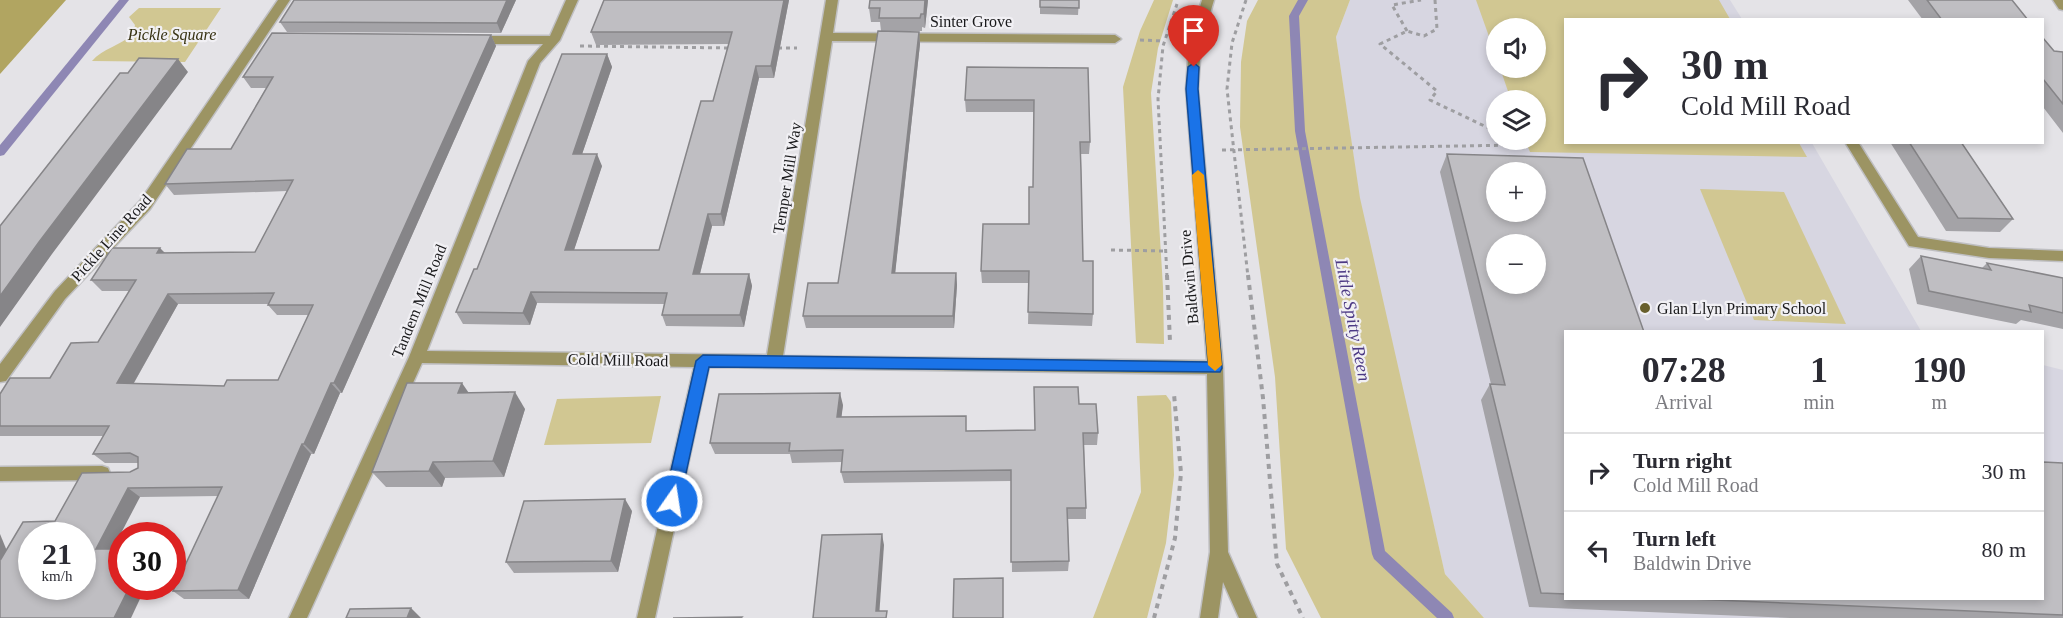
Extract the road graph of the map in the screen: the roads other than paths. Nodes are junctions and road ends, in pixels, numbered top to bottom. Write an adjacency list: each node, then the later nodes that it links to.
1 (284, 0): 17 (street, Pickle Line Road)
2 (572, 0): 10 (street, Tandem Mill Road)
3 (832, 0): 9 (street, Temper Mill Way)
4 (1208, 0): 16 (street, Baldwin Drive)
5 (2059, 0): 6 (street)
6 (2063, 6)
7 (1115, 39): 9 (street, Sinter Grove)
8 (460, 40): 10 (street)
9 (826, 42): 15 (street, Temper Mill Way)
10 (552, 43): 13 (street, Tandem Mill Road)
11 (1852, 144): 12 (street)
12 (2063, 256)
13 (417, 357): 14 (street, Cold Mill Road); 21 (street, Tandem Mill Road)
14 (703, 361): 15 (street, Cold Mill Road); 22 (street)
15 (774, 362): 16 (street, Cold Mill Road)
16 (1215, 368): 20 (street, Baldwin Drive)
17 (0, 376)
18 (117, 472): 19 (street)
19 (0, 474)
20 (1219, 552): 23 (street); 24 (street)
21 (298, 618)
22 (646, 618)
23 (1209, 618)
24 (1248, 618)

